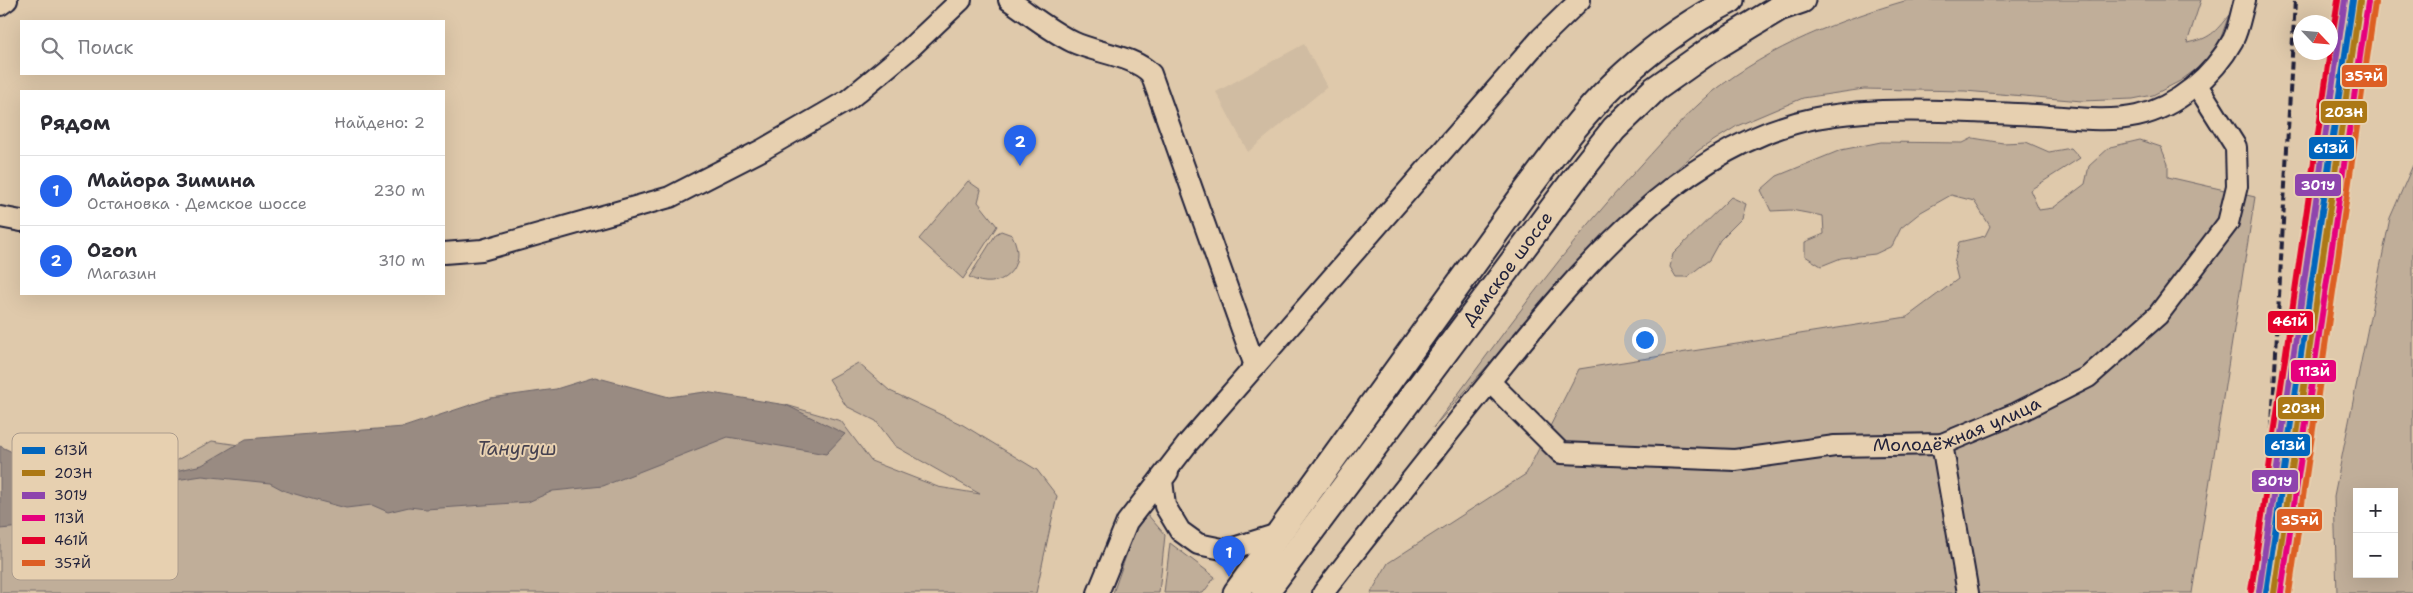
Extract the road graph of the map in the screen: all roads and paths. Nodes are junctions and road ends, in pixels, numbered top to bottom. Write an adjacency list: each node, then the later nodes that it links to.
1 (8, 0): 8 (street)
2 (961, 0): 12 (street)
3 (1009, 0): 13 (street)
4 (1580, 0): 13 (street)
5 (1731, 0): 17 (main road, Демское шоссе)
6 (1802, 0): 20 (main road, Демское шоссе)
7 (2245, 0): 9 (street)
8 (0, 6)
9 (2197, 85): 14 (street); 16 (street, Молодёжная улица)
10 (0, 217): 11 (street)
11 (20, 221)
12 (445, 253)
13 (1255, 366): 15 (street)
14 (1490, 382): 16 (street, Молодёжная улица); 21 (street)
15 (1188, 443): 17 (street); 18 (street)
16 (1942, 444): 22 (street)
17 (1278, 534): 19 (main road, Демское шоссе)
18 (1098, 593)
19 (1236, 593)
20 (1265, 593)
21 (1323, 593)
22 (1968, 593)

